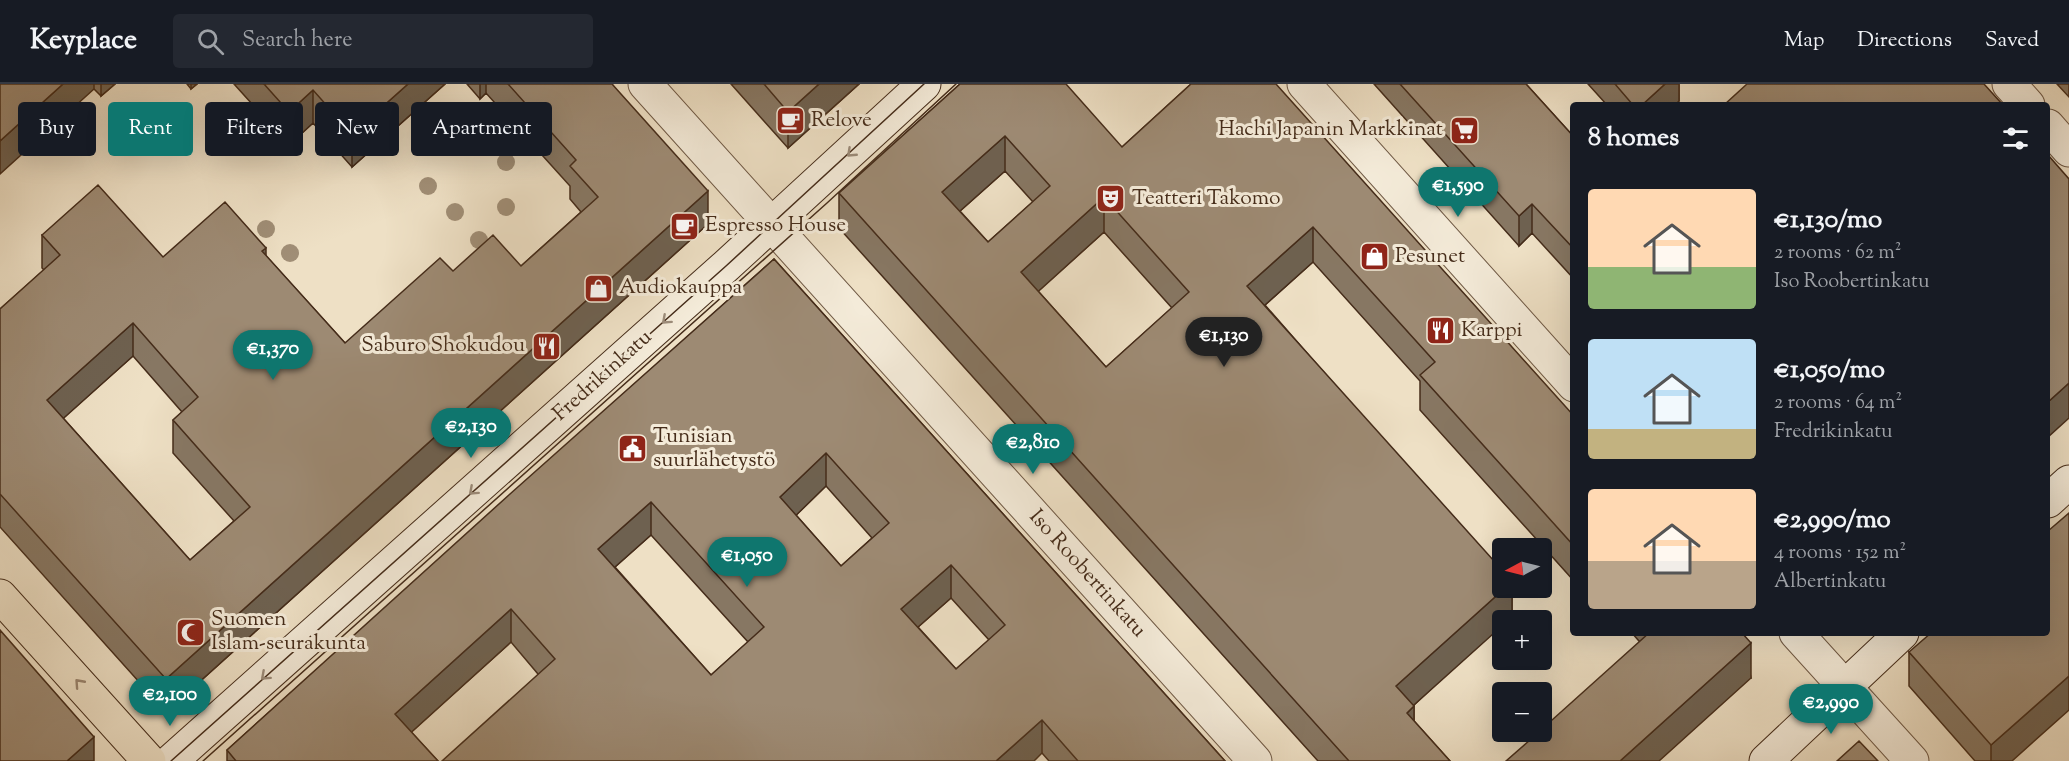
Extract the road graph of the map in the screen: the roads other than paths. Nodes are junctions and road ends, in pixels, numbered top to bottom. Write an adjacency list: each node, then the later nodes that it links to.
1 (645, 84): 8 (street, Iso Roobertinkatu)
2 (924, 84): 8 (street, Fredrikinkatu, one-way to 8)
3 (1304, 84): 9 (street)
4 (2009, 84): 5 (street)
5 (2025, 102)
6 (2050, 128): 7 (street)
7 (2069, 150)
8 (772, 224): 17 (street, Fredrikinkatu, one-way to 17); 18 (street, Iso Roobertinkatu)
9 (1570, 381)
10 (2069, 482): 11 (street)
11 (2050, 499)
12 (0, 596): 16 (main road, one-way to 12)
13 (1799, 636): 15 (street)
14 (1899, 636): 15 (street)
15 (1845, 687): 19 (street); 20 (street)
16 (149, 761)
17 (171, 761)
18 (1255, 761)
19 (1766, 761)
20 (1912, 761)

